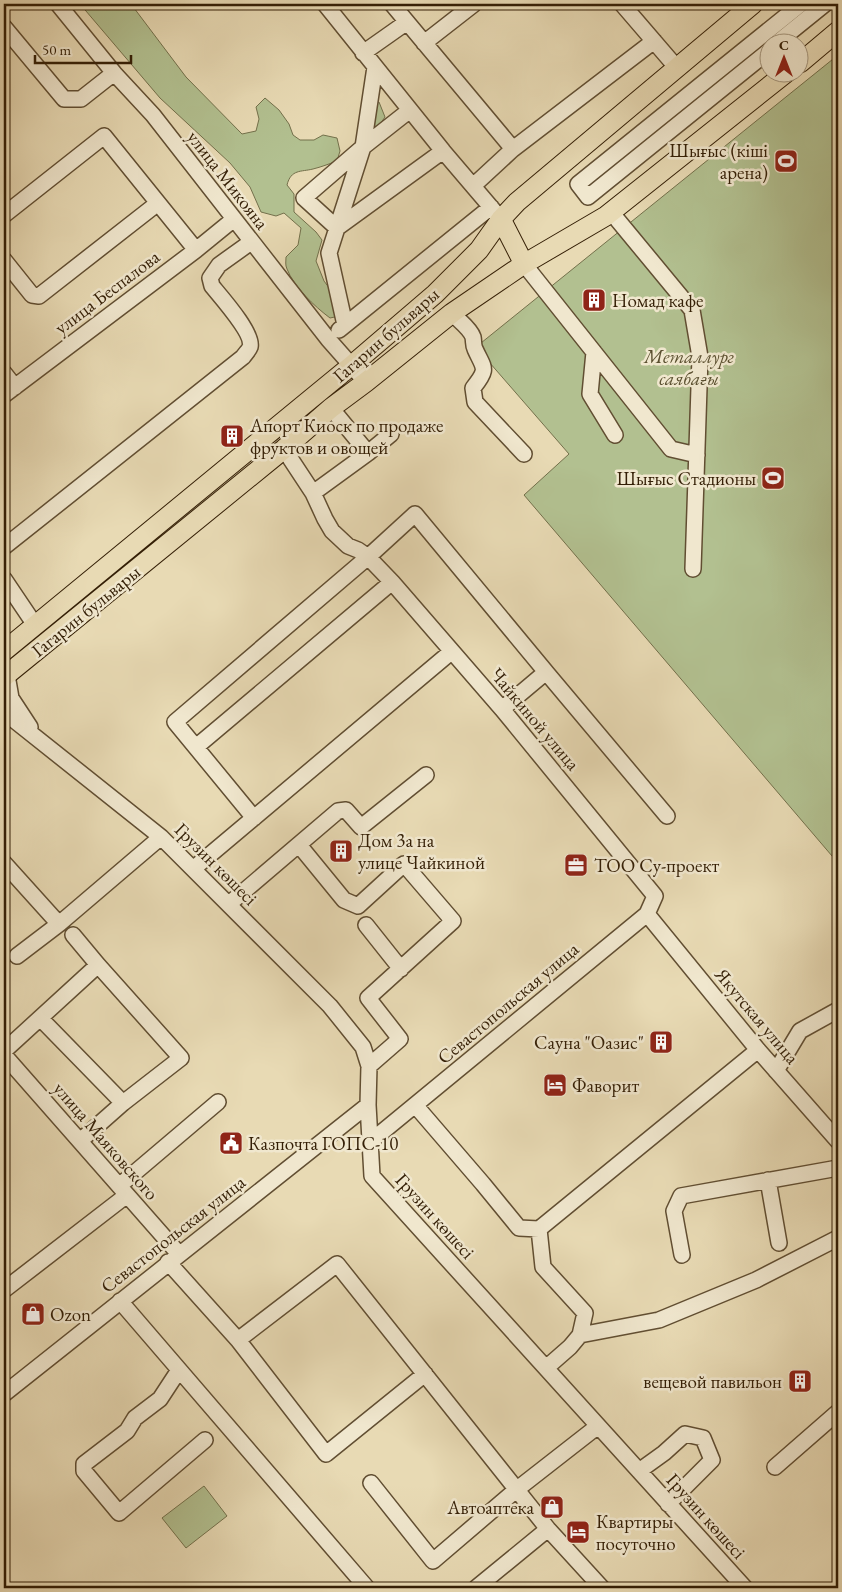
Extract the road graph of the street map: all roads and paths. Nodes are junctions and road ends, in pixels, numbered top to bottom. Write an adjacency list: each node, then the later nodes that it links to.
1 (58, 4): 20 (street, улица Микояна)
2 (325, 4): 15 (street)
3 (392, 4): 9 (street)
4 (474, 4): 14 (street)
5 (622, 4): 13 (street)
6 (753, 4): 19 (main road, Гагарин бульвары)
7 (801, 4): 21 (street)
8 (825, 4): 12 (street)
9 (407, 22): 14 (street); 15 (street)
10 (838, 31): 16 (main road)
11 (5, 32): 20 (street)
12 (790, 32)
13 (654, 41): 19 (street); 26 (street)
14 (424, 43): 26 (street)
15 (363, 53): 18 (street)
16 (810, 54)
17 (760, 58): 23 (street)
18 (375, 68): 24 (street); 25 (street)
19 (677, 68): 31 (main road, Гагарин бульвары)
20 (114, 73): 33 (street, улица Микояна)
21 (711, 76): 23 (street); 23 (street)
22 (774, 82): 30 (main road, Гагарин бульвары)
23 (722, 88)
24 (410, 110): 25 (street); 27 (street)
25 (363, 147): 34 (street); 34 (street)
26 (513, 149): 28 (street)
27 (443, 151): 28 (street); 34 (street)
28 (473, 186): 31 (street)
29 (158, 204): 32 (street); 36 (street); 37 (street)
30 (611, 212): 38 (main road, Гагарин бульвары); 53 (street)
31 (496, 213): 38 (main road); 40 (street); 43 (main road, Гагарин бульвары)
32 (4, 216)
33 (234, 219): 35 (street, улица Микояна); 36 (street, улица Беспалова)
34 (337, 228): 40 (street)
35 (251, 242): 41 (street, улица Микояна); 55 (street)
36 (196, 250): 46 (street, улица Беспалова)
37 (4, 260)
38 (524, 264): 39 (main road, Гагарин бульвары); 42 (street)
39 (452, 313): 45 (main road, Гагарин бульвары); 52 (street)
40 (345, 324): 41 (street)
41 (328, 339): 43 (street, улица Микояна)
42 (594, 352): 49 (street); 53 (street)
43 (352, 365): 45 (street, улица Микояна); 60 (main road, Гагарин бульвары)
44 (4, 373): 46 (street)
45 (366, 382): 47 (main road, Гагарин бульвары)
46 (9, 391)
47 (331, 408): 50 (main road, Гагарин бульвары); 51 (street)
48 (391, 434): 51 (street)
49 (614, 434)
50 (284, 449): 54 (street, Чайкиной улица); 64 (main road, Гагарин бульвары)
51 (368, 453): 54 (street)
52 (524, 454)
53 (697, 455): 57 (street)
54 (313, 493): 56 (street, Чайкиной улица)
55 (4, 547)
56 (368, 557): 59 (street, Чайкиной улица); 63 (street); 68 (street)
57 (693, 569)
58 (4, 579): 60 (street)
59 (392, 582): 62 (street, Чайкиной улица); 68 (street)
60 (36, 625): 61 (main road, Гагарин бульвары)
61 (4, 651)
62 (451, 652): 65 (street, Чайкиной улица); 71 (street)
63 (546, 672): 65 (street); 70 (street)
64 (5, 676): 67 (street)
65 (502, 709): 77 (street, Чайкиной улица)
66 (4, 712): 67 (street, Грузин көшесі)
67 (36, 737): 72 (street, Грузин көшесі)
68 (196, 747): 71 (street)
69 (426, 774): 73 (street)
70 (667, 816)
71 (254, 818): 75 (street)
72 (162, 837): 75 (street, Грузин көшесі); 78 (street)
73 (299, 845): 76 (street); 83 (street)
74 (4, 863): 78 (street)
75 (194, 869): 76 (street, Грузин көшесі)
76 (229, 904): 89 (street, Грузин көшесі)
77 (648, 914): 86 (street, Якутская улица); 94 (street, Севастопольская улица)
78 (59, 924): 81 (street)
79 (366, 925): 83 (street)
80 (73, 935): 82 (street)
81 (17, 956)
82 (98, 965): 85 (street); 92 (street)
83 (401, 969): 89 (street)
84 (838, 1010): 90 (street)
85 (40, 1018): 87 (street); 92 (street)
86 (758, 1050): 90 (street, Якутская улица); 101 (street)
87 (4, 1051)
88 (4, 1056): 95 (street, улица Маяковского)
89 (369, 1066): 93 (street, Грузин көшесі)
90 (776, 1071): 96 (street, Якутская улица)
91 (218, 1102): 100 (street)
92 (123, 1103): 95 (street)
93 (368, 1105): 97 (street, Грузин көшесі); 105 (street, Севастопольская улица)
94 (415, 1105): 97 (street, Севастопольская улица); 101 (street)
95 (80, 1141): 100 (street, улица Маяковского)
96 (838, 1141)
97 (370, 1142): 110 (street, Грузин көшесі)
98 (838, 1168): 99 (street)
99 (768, 1180): 103 (street); 104 (street)
100 (123, 1190): 105 (street, улица Маяковского); 106 (street)
101 (540, 1229): 108 (street)
102 (838, 1238): 108 (street)
103 (779, 1243)
104 (682, 1256)
105 (174, 1258): 107 (street, Севастопольская улица); 109 (street, улица Маяковского)
106 (4, 1290)
107 (120, 1301): 111 (street); 113 (street, Севастопольская улица)
108 (580, 1335): 110 (street)
109 (238, 1340): 112 (street); 112 (street, улица Маяковского)
110 (546, 1368): 115 (street, Грузин көшесі)
111 (179, 1370): 116 (street); 123 (street)
112 (425, 1374): 120 (street)
113 (4, 1394)
114 (838, 1412): 117 (street)
115 (598, 1426): 118 (street, Грузин көшесі); 120 (street)
116 (205, 1440)
117 (775, 1467)
118 (639, 1471): 121 (street, Грузин көшесі); 121 (street)
119 (371, 1483): 120 (street)
120 (516, 1490): 122 (street)
121 (668, 1504): 126 (street, Грузин көшесі)
122 (548, 1529): 124 (street); 125 (street)
123 (367, 1588)
124 (476, 1588)
125 (602, 1588)
126 (745, 1588)

